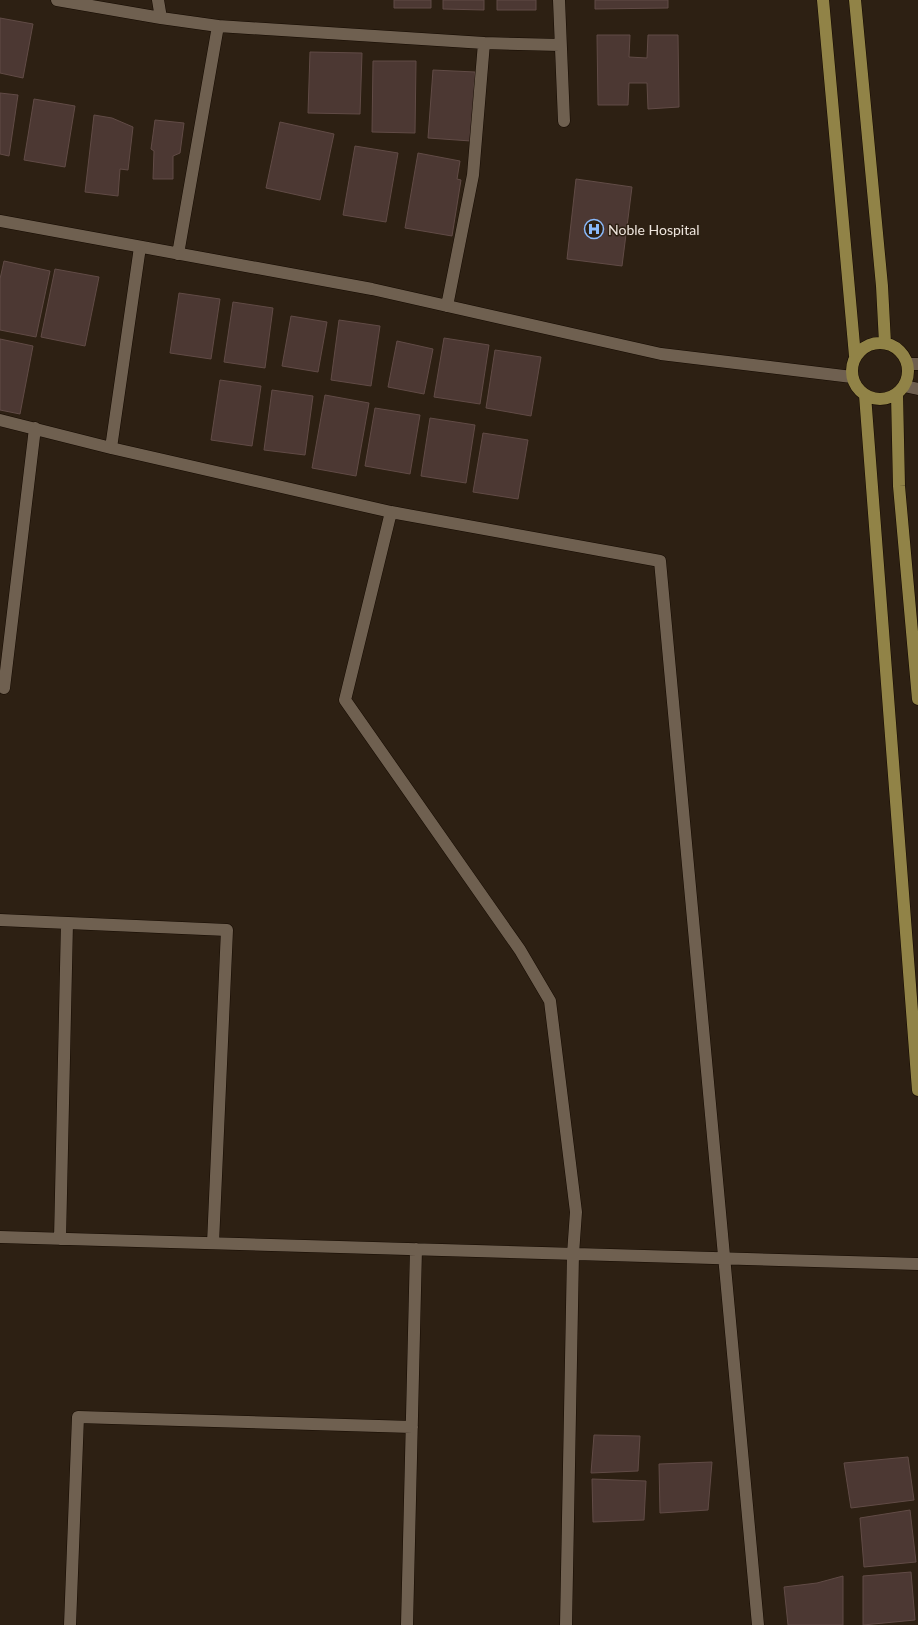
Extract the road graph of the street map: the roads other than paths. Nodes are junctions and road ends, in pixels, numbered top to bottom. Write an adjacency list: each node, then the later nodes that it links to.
1 (58, 0): 6 (street)
2 (158, 0): 6 (street)
3 (559, 0): 9 (street)
4 (823, 0): 16 (main road)
5 (855, 0): 15 (main road)
6 (161, 18): 7 (street)
7 (218, 26): 8 (street); 13 (street)
8 (484, 43): 9 (street); 14 (street)
9 (560, 45): 10 (street)
10 (564, 121)
11 (0, 221): 12 (street)
12 (140, 247): 13 (street); 24 (street)
13 (178, 254): 14 (street)
14 (447, 306): 18 (street)
15 (885, 343): 16 (main road); 17 (main road)
16 (855, 356): 18 (main road)
17 (913, 364): 20 (main road)
18 (852, 377): 21 (main road)
19 (918, 389): 20 (street)
20 (900, 390): 21 (main road); 27 (main road)
21 (865, 395): 30 (main road)
22 (0, 420): 23 (street)
23 (35, 428): 24 (street); 26 (street)
24 (111, 448): 25 (street)
25 (391, 512): 35 (street); 36 (street)
26 (4, 688)
27 (918, 699)
28 (0, 920): 29 (street)
29 (66, 923): 32 (street); 33 (street)
30 (918, 1090)
31 (0, 1237): 32 (street)
32 (60, 1239): 33 (street)
33 (213, 1244): 34 (street)
34 (416, 1249): 35 (street); 38 (street)
35 (573, 1254): 36 (street); 41 (street)
36 (725, 1259): 37 (street); 42 (street)
37 (918, 1264)
38 (412, 1427): 39 (street); 40 (street)
39 (70, 1625)
40 (407, 1625)
41 (566, 1625)
42 (758, 1625)

